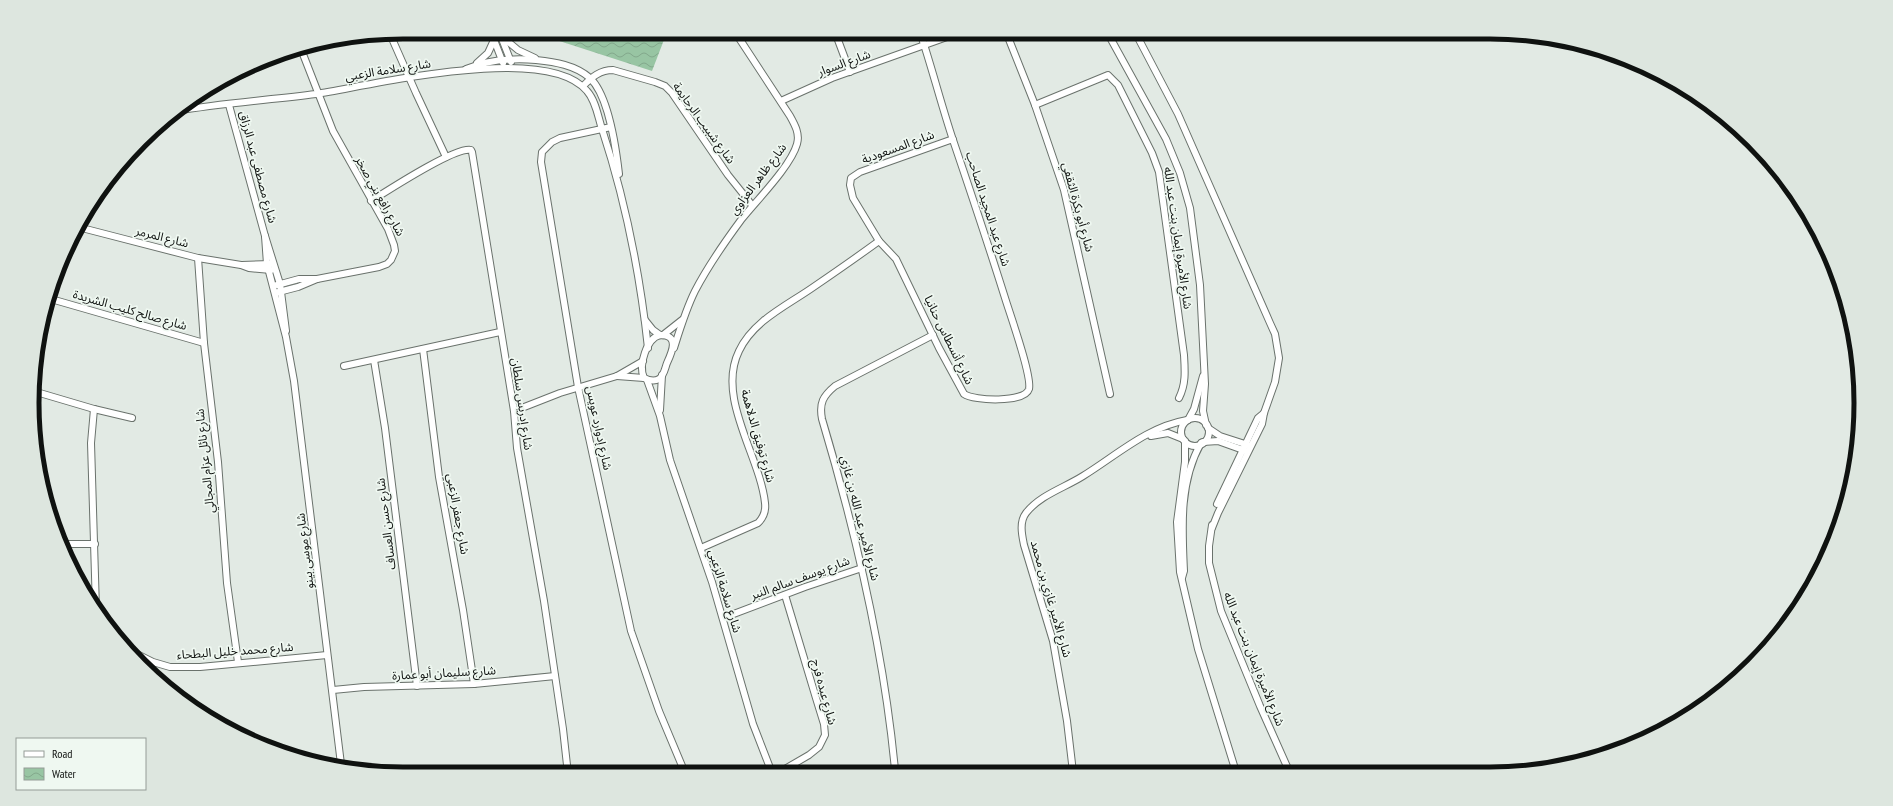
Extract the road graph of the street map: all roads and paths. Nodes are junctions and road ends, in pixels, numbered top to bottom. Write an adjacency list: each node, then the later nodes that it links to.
1 (392, 39): 22 (street)
2 (502, 39): 14 (street)
3 (506, 39): 16 (street)
4 (740, 39): 26 (street, شارع ظاهر العزاوي)
5 (838, 39): 21 (street)
6 (922, 39): 12 (street, شارع عبد المجيد الصاحب)
7 (943, 39): 12 (street, شارع السوار)
8 (1009, 39): 28 (street, شارع أبو بكرة الثقفي)
9 (1111, 39): 62 (street, شارع الأميرة إيمان بنت عبد الله)
10 (1139, 39): 80 (street, شارع الأميرة إيمان بنت عبد الله)
11 (494, 40): 15 (street); 17 (street)
12 (925, 46): 21 (street, شارع السوار); 32 (street, شارع عبد المجيد الصاحب)
13 (303, 53): 25 (street, شارع رافع بني صخر)
14 (510, 59): 15 (street, شارع سلامة الزعبي); 16 (street, شارع سلامة الزعبي); 19 (street)
15 (502, 60): 17 (street, شارع سلامة الزعبي); 18 (street)
16 (544, 61): 23 (street, شارع سلامة الزعبي)
17 (475, 65): 20 (street, شارع سلامة الزعبي)
18 (504, 68): 19 (street, شارع سلامة الزعبي); 20 (street, شارع سلامة الزعبي)
19 (512, 68): 24 (street, شارع سلامة الزعبي)
20 (463, 70): 22 (street, شارع سلامة الزعبي)
21 (850, 72): 26 (street, شارع السوار)
22 (409, 77): 25 (street, شارع سلامة الزعبي); 33 (street)
23 (590, 78): 24 (street, شارع شبيب الرحايمة); 30 (street, شارع سلامة الزعبي); 36 (street, شارع شبيب الرحايمة)
24 (583, 86): 31 (street, شارع سلامة الزعبي)
25 (318, 94): 27 (street); 35 (street, شارع رافع بني صخر)
26 (781, 101): 36 (street, شارع ظاهر العزاوي)
27 (229, 105): 29 (street); 38 (street, شارع مصطفى عبد الرزاق)
28 (1035, 105): 69 (street, شارع أبو بكرة الثقفي); 70 (street, شارع الأميرة إيمان بنت عبد الله)
29 (187, 110)
30 (611, 127): 31 (street, شارع إدوارد عويس); 34 (street, شارع سلامة الزعبي)
31 (602, 129): 34 (street, شارع سلامة الزعبي); 66 (street, شارع إدوارد عويس)
32 (953, 139): 39 (street, شارع المسعودية); 68 (street, شارع عبد المجيد الصاحب)
33 (446, 157): 35 (street, شارع إدريس سلطان); 51 (street, شارع إدريس سلطان)
34 (619, 189): 50 (street, شارع سلامة الزعبي)
35 (371, 201): 43 (street, شارع رافع بني صخر)
36 (752, 205): 49 (street, شارع ظاهر العزاوي)
37 (84, 229): 40 (street, شارع المرمر)
38 (265, 236): 41 (street, شارع مصطفى عبد الرزاق); 42 (street, شارع مصطفى عبد الرزاق)
39 (879, 241): 53 (street, شارع أنسطاس حنانيا); 83 (street, شارع توفيق الدلاهمة)
40 (198, 258): 42 (street, شارع المرمر); 55 (street, شارع نائل عزام المجالي)
41 (275, 266): 42 (street, شارع المرمر); 44 (street, شارع مصطفى عبد الرزاق)
42 (267, 267): 45 (street, شارع مصطفى عبد الرزاق)
43 (317, 279): 44 (street, شارع رافع بني صخر); 46 (street, شارع رافع بني صخر)
44 (280, 284): 45 (street, شارع رافع بني صخر); 46 (street, شارع مصطفى عبد الرزاق)
45 (273, 286): 47 (street, شارع مصطفى عبد الرزاق)
46 (282, 292): 47 (street, شارع رافع بني صخر); 54 (street, شارع موسى بينو)
47 (275, 293): 54 (street, شارع موسى بينو)
48 (54, 300): 55 (street, شارع صالح كليب الشريدة)
49 (683, 318): 52 (street, شارع ظاهر العزاوي); 57 (street, شارع ظاهر العزاوي)
50 (644, 319): 52 (street); 56 (street, شارع سلامة الزعبي)
51 (500, 332): 58 (street); 72 (street, شارع إدريس سلطان)
52 (662, 335): 56 (street, شارع ظاهر العزاوي); 57 (street)
53 (933, 335): 68 (street, شارع أنسطاس حنانيا); 84 (street, شارع الأمير عبد الله بن غازي)
54 (286, 337): 89 (street, شارع موسى بينو)
55 (204, 343): 91 (street, شارع نائل عزام المجالي)
56 (648, 348): 60 (street)
57 (674, 348): 63 (street, شارع ظاهر العزاوي)
58 (423, 349): 59 (street); 93 (street, شارع جعفر الزعبي)
59 (374, 360): 61 (street); 94 (street, شارع حسن العساف)
60 (643, 361): 64 (street); 65 (street, شارع سلامة الزعبي)
61 (344, 366)
62 (1203, 374): 75 (street, شارع الأميرة إيمان بنت عبد الله); 76 (street, شارع الأميرة إيمان بنت عبد الله)
63 (662, 375): 65 (street); 73 (street, شارع سلامة الزعبي)
64 (617, 376): 65 (street); 66 (street)
65 (646, 379): 73 (street, شارع سلامة الزعبي)
66 (578, 387): 72 (street); 98 (street, شارع إدوارد عويس)
67 (39, 393): 71 (street)
68 (1027, 394)
69 (1110, 394)
70 (1179, 398)
71 (94, 409): 74 (street); 82 (street)
72 (514, 411): 92 (street, شارع إدريس سلطان)
73 (660, 416): 83 (street, شارع سلامة الزعبي)
74 (132, 418)
75 (1188, 420): 76 (street); 77 (street); 78 (street)
76 (1207, 426): 79 (street); 80 (street)
77 (1184, 440): 78 (street); 79 (street); 85 (street)
78 (1133, 442): 102 (street, شارع الأمير غازي بن محمد)
79 (1202, 443): 80 (street); 85 (street)
80 (1247, 448): 104 (street, شارع الأميرة إيمان بنت عبد الله)
81 (68, 544): 82 (street)
82 (95, 544): 87 (street)
83 (701, 548): 88 (street, شارع سلامة الزعبي)
84 (862, 568): 86 (street, شارع يوسف سالم النبر); 101 (street, شارع الأمير عبد الله بن غازي)
85 (1182, 578): 103 (street)
86 (785, 594): 88 (street, شارع يوسف سالم النبر); 100 (street, شارع عبده فرج)
87 (96, 598)
88 (723, 618): 99 (street, شارع سلامة الزعبي)
89 (327, 655): 91 (street, شارع محمد خليل البطحاء); 95 (street, شارع موسى بينو)
90 (143, 657): 91 (street, شارع محمد خليل البطحاء)
91 (238, 662)
92 (555, 676): 93 (street, شارع سليمان أبو عمارة); 97 (street, شارع إدريس سلطان)
93 (474, 684): 94 (street, شارع سليمان أبو عمارة)
94 (417, 686): 95 (street, شارع سليمان أبو عمارة)
95 (333, 690): 96 (street, شارع موسى بينو)
96 (341, 762)
97 (567, 767)
98 (682, 767)
99 (770, 767)
100 (788, 767)
101 (895, 767)
102 (1072, 767)
103 (1234, 767)
104 (1287, 767)

